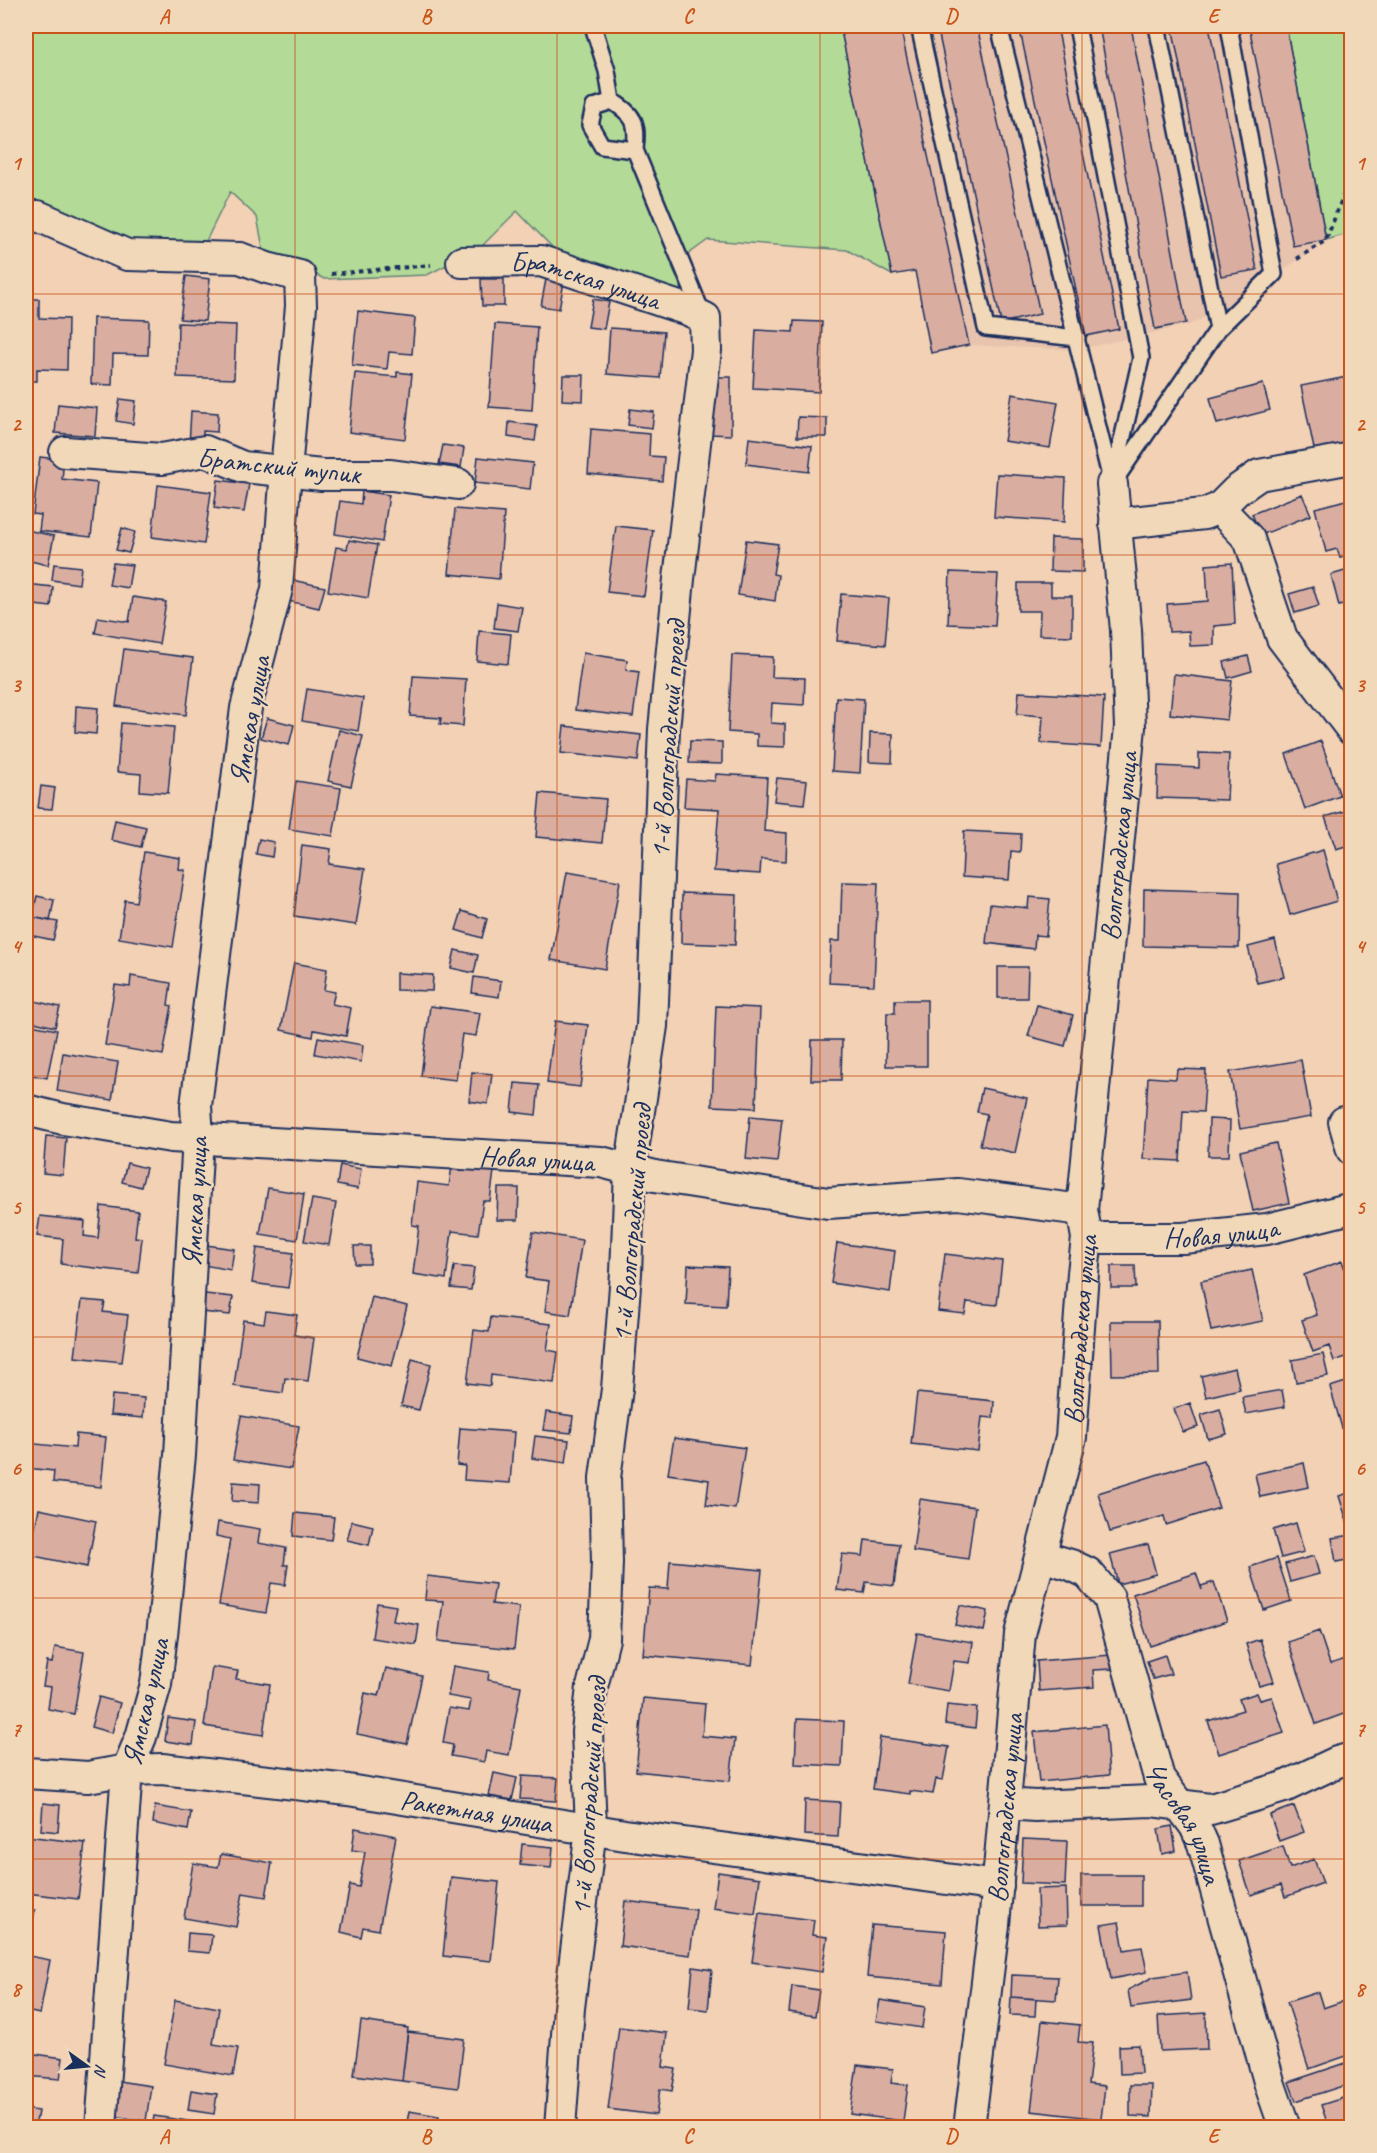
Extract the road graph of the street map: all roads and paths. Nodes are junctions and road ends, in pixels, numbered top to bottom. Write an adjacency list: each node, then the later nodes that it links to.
1 (593, 26): 7 (lane)
2 (919, 26): 16 (lane)
3 (999, 26): 16 (lane)
4 (1077, 26): 21 (lane)
5 (1157, 26): 15 (lane)
6 (1229, 26): 12 (lane)
7 (612, 101): 8 (lane); 8 (lane)
8 (635, 150): 14 (lane)
9 (1352, 173): 12 (path)
10 (32, 214): 13 (street)
11 (462, 262): 13 (path); 14 (street, Братская улица)
12 (1274, 274): 15 (lane)
13 (300, 276): 19 (street, Ямская улица)
14 (705, 318): 29 (street, 1-й Волгоградский проезд)
15 (1218, 329): 21 (lane)
16 (1077, 338): 21 (lane)
17 (65, 452): 19 (street, Братский тупик)
18 (1352, 458): 22 (street)
19 (286, 470): 20 (street, Братский тупик); 27 (street, Ямская улица)
20 (458, 484)
21 (1112, 484): 23 (street, Волгоградская улица)
22 (1219, 508): 23 (street); 24 (street)
23 (1114, 524): 31 (street, Волгоградская улица)
24 (1352, 730)
25 (26, 1110): 27 (street, Новая улица)
26 (1344, 1122): 28 (street)
27 (198, 1137): 29 (street, Новая улица); 34 (street, Ямская улица)
28 (1352, 1150)
29 (630, 1170): 31 (street, Новая улица); 38 (street, 1-й Волгоградский проезд)
30 (1352, 1208): 31 (street, Новая улица)
31 (1084, 1224): 32 (street, Волгоградская улица)
32 (1041, 1556): 36 (street, Волгоградская улица); 37 (street, Часовая улица)
33 (1352, 1758): 37 (street)
34 (127, 1770): 35 (street, Ракетная улица); 38 (street, Ракетная улица); 40 (street, Ямская улица)
35 (26, 1773)
36 (1006, 1804): 37 (street); 39 (street, Волгоградская улица)
37 (1181, 1806): 43 (street, Часовая улица)
38 (591, 1829): 39 (street, Ракетная улица); 41 (street, 1-й Волгоградский проезд)
39 (998, 1886): 42 (street, Волгоградская улица)
40 (101, 2127)
41 (560, 2127)
42 (969, 2127)
43 (1285, 2127)

